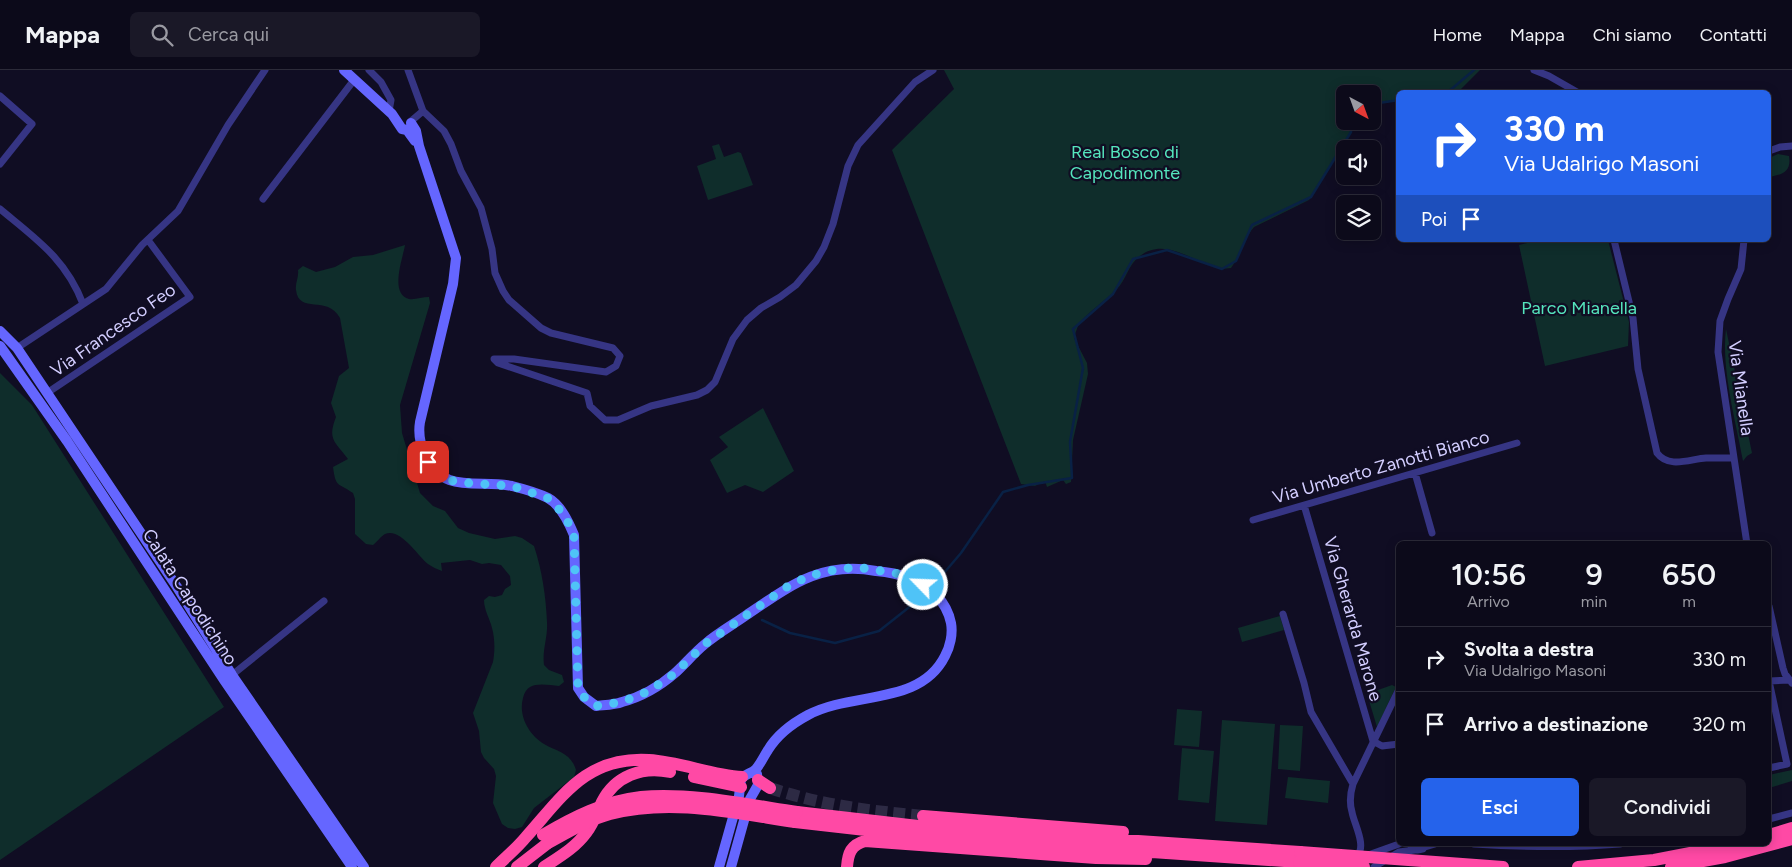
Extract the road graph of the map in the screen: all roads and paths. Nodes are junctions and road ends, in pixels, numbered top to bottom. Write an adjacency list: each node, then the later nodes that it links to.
1 (265, 70): 18 (street)
2 (344, 70): 7 (street)
3 (369, 70): 11 (street)
4 (408, 70): 10 (street)
5 (933, 70): 10 (street)
6 (1534, 70): 8 (street)
7 (354, 80): 11 (street); 16 (street)
8 (1574, 90)
9 (0, 96): 15 (street)
10 (423, 111): 12 (street)
11 (390, 113): 12 (street)
12 (407, 124): 47 (street)
13 (1792, 146): 14 (street)
14 (1771, 151)
15 (0, 164)
16 (263, 199)
17 (0, 209): 21 (street)
18 (148, 240): 21 (street); 26 (street, Via Francesco Feo)
19 (1614, 242): 28 (street)
20 (1744, 242): 28 (street, Via Mianella)
21 (83, 304): 24 (street)
22 (0, 330): 24 (street, Calata Capodichino)
23 (0, 346): 25 (street, Calata Capodichino)
24 (17, 348): 25 (street); 26 (street, Calata Capodichino)
25 (8, 354): 39 (street, Calata Capodichino)
26 (47, 393): 39 (street, Calata Capodichino)
27 (1517, 443): 29 (street, Via Umberto Zanotti Bianco)
28 (1734, 458): 33 (street, Via Mianella)
29 (1415, 473): 30 (street, Via Umberto Zanotti Bianco); 32 (street)
30 (1304, 505): 31 (street, Via Umberto Zanotti Bianco); 44 (street, Via Gherarda Marone)
31 (1253, 520)
32 (1432, 533)
33 (1746, 541)
34 (324, 601): 39 (street, Calata Capodichino)
35 (1283, 614): 48 (street)
36 (1771, 616): 37 (street)
37 (1777, 644): 38 (street); 41 (street)
38 (1771, 646)
39 (228, 677): 70 (street, Calata Capodichino); 71 (street, Calata Capodichino)
40 (1771, 681): 41 (street)
41 (1790, 681)
42 (1771, 690): 46 (street)
43 (1396, 695): 44 (street)
44 (1373, 741): 45 (street); 48 (street)
45 (1396, 744)
46 (1771, 768)
47 (748, 780): 49 (highway); 72 (highway); 75 (highway, bridge); 76 (street); 77 (street)
48 (1353, 784): 68 (street)
49 (770, 788)
50 (1792, 813): 53 (street)
51 (923, 816): 65 (highway)
52 (796, 817): 65 (highway); 73 (highway, bridge); 74 (highway, bridge)
53 (1771, 818)
54 (1792, 828): 55 (highway)
55 (1771, 834)
56 (1792, 839): 58 (highway)
57 (1396, 845): 68 (street)
58 (1771, 845)
59 (1425, 846): 64 (street)
60 (1507, 846): 61 (street)
61 (1582, 846)
62 (1727, 846): 83 (highway)
63 (1766, 846): 84 (highway)
64 (1412, 847): 81 (street)
65 (1221, 852): 67 (highway); 78 (highway)
66 (1344, 854): 68 (street); 69 (street); 80 (street)
67 (1300, 857): 68 (highway, bridge); 82 (highway, bridge)
68 (1361, 861)
69 (1323, 865): 79 (street)
70 (352, 867)
71 (364, 867)
72 (496, 867)
73 (504, 867)
74 (517, 867)
75 (544, 867)
76 (719, 867)
77 (731, 867)
78 (847, 867)
79 (1316, 867)
80 (1347, 867)
81 (1374, 867)
82 (1503, 867)
83 (1578, 867)
84 (1671, 867)

